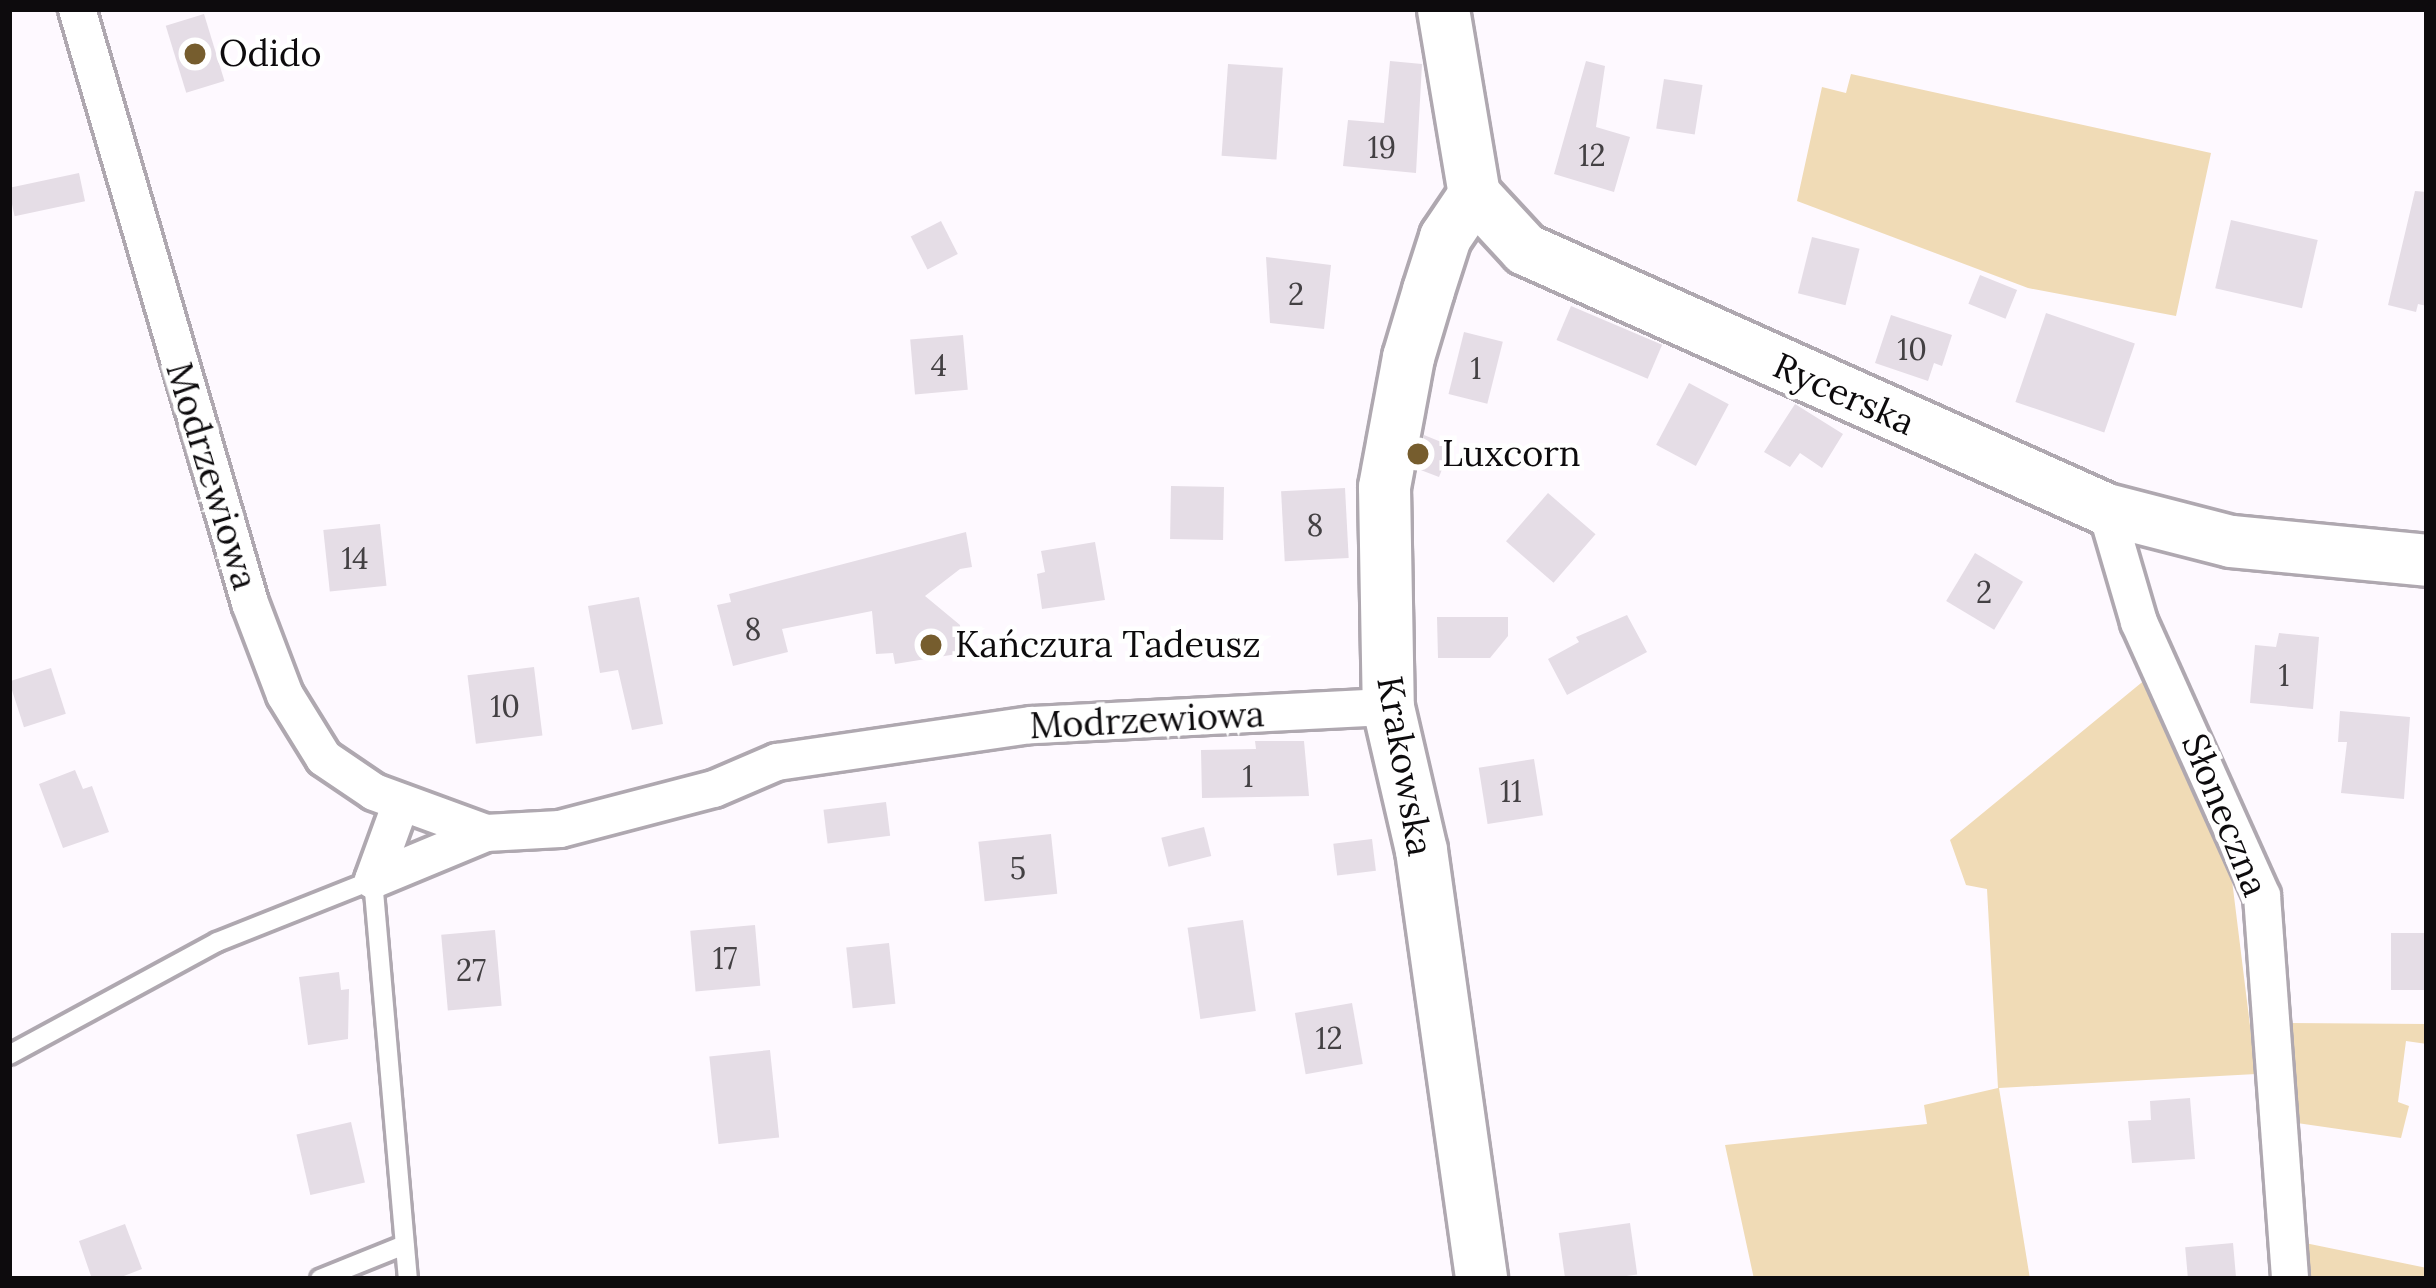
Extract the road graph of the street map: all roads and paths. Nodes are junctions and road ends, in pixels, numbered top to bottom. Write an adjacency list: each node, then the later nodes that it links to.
1 (77, 9): 7 (street, Modrzewiowa)
2 (1443, 9): 3 (street)
3 (1474, 194): 4 (street, Rycerska); 6 (street, Krakowska)
4 (2106, 509): 5 (street, Rycerska); 15 (street, Słoneczna)
5 (2427, 560)
6 (1388, 707): 8 (street, Modrzewiowa); 14 (street, Krakowska)
7 (401, 803): 8 (street, Modrzewiowa); 9 (street)
8 (486, 833): 9 (street, Modrzewiowa)
9 (373, 880): 10 (lane); 11 (lane)
10 (9, 1055)
11 (404, 1245): 12 (lane); 13 (lane)
12 (320, 1279)
13 (408, 1279)
14 (1480, 1279)
15 (2290, 1279)

